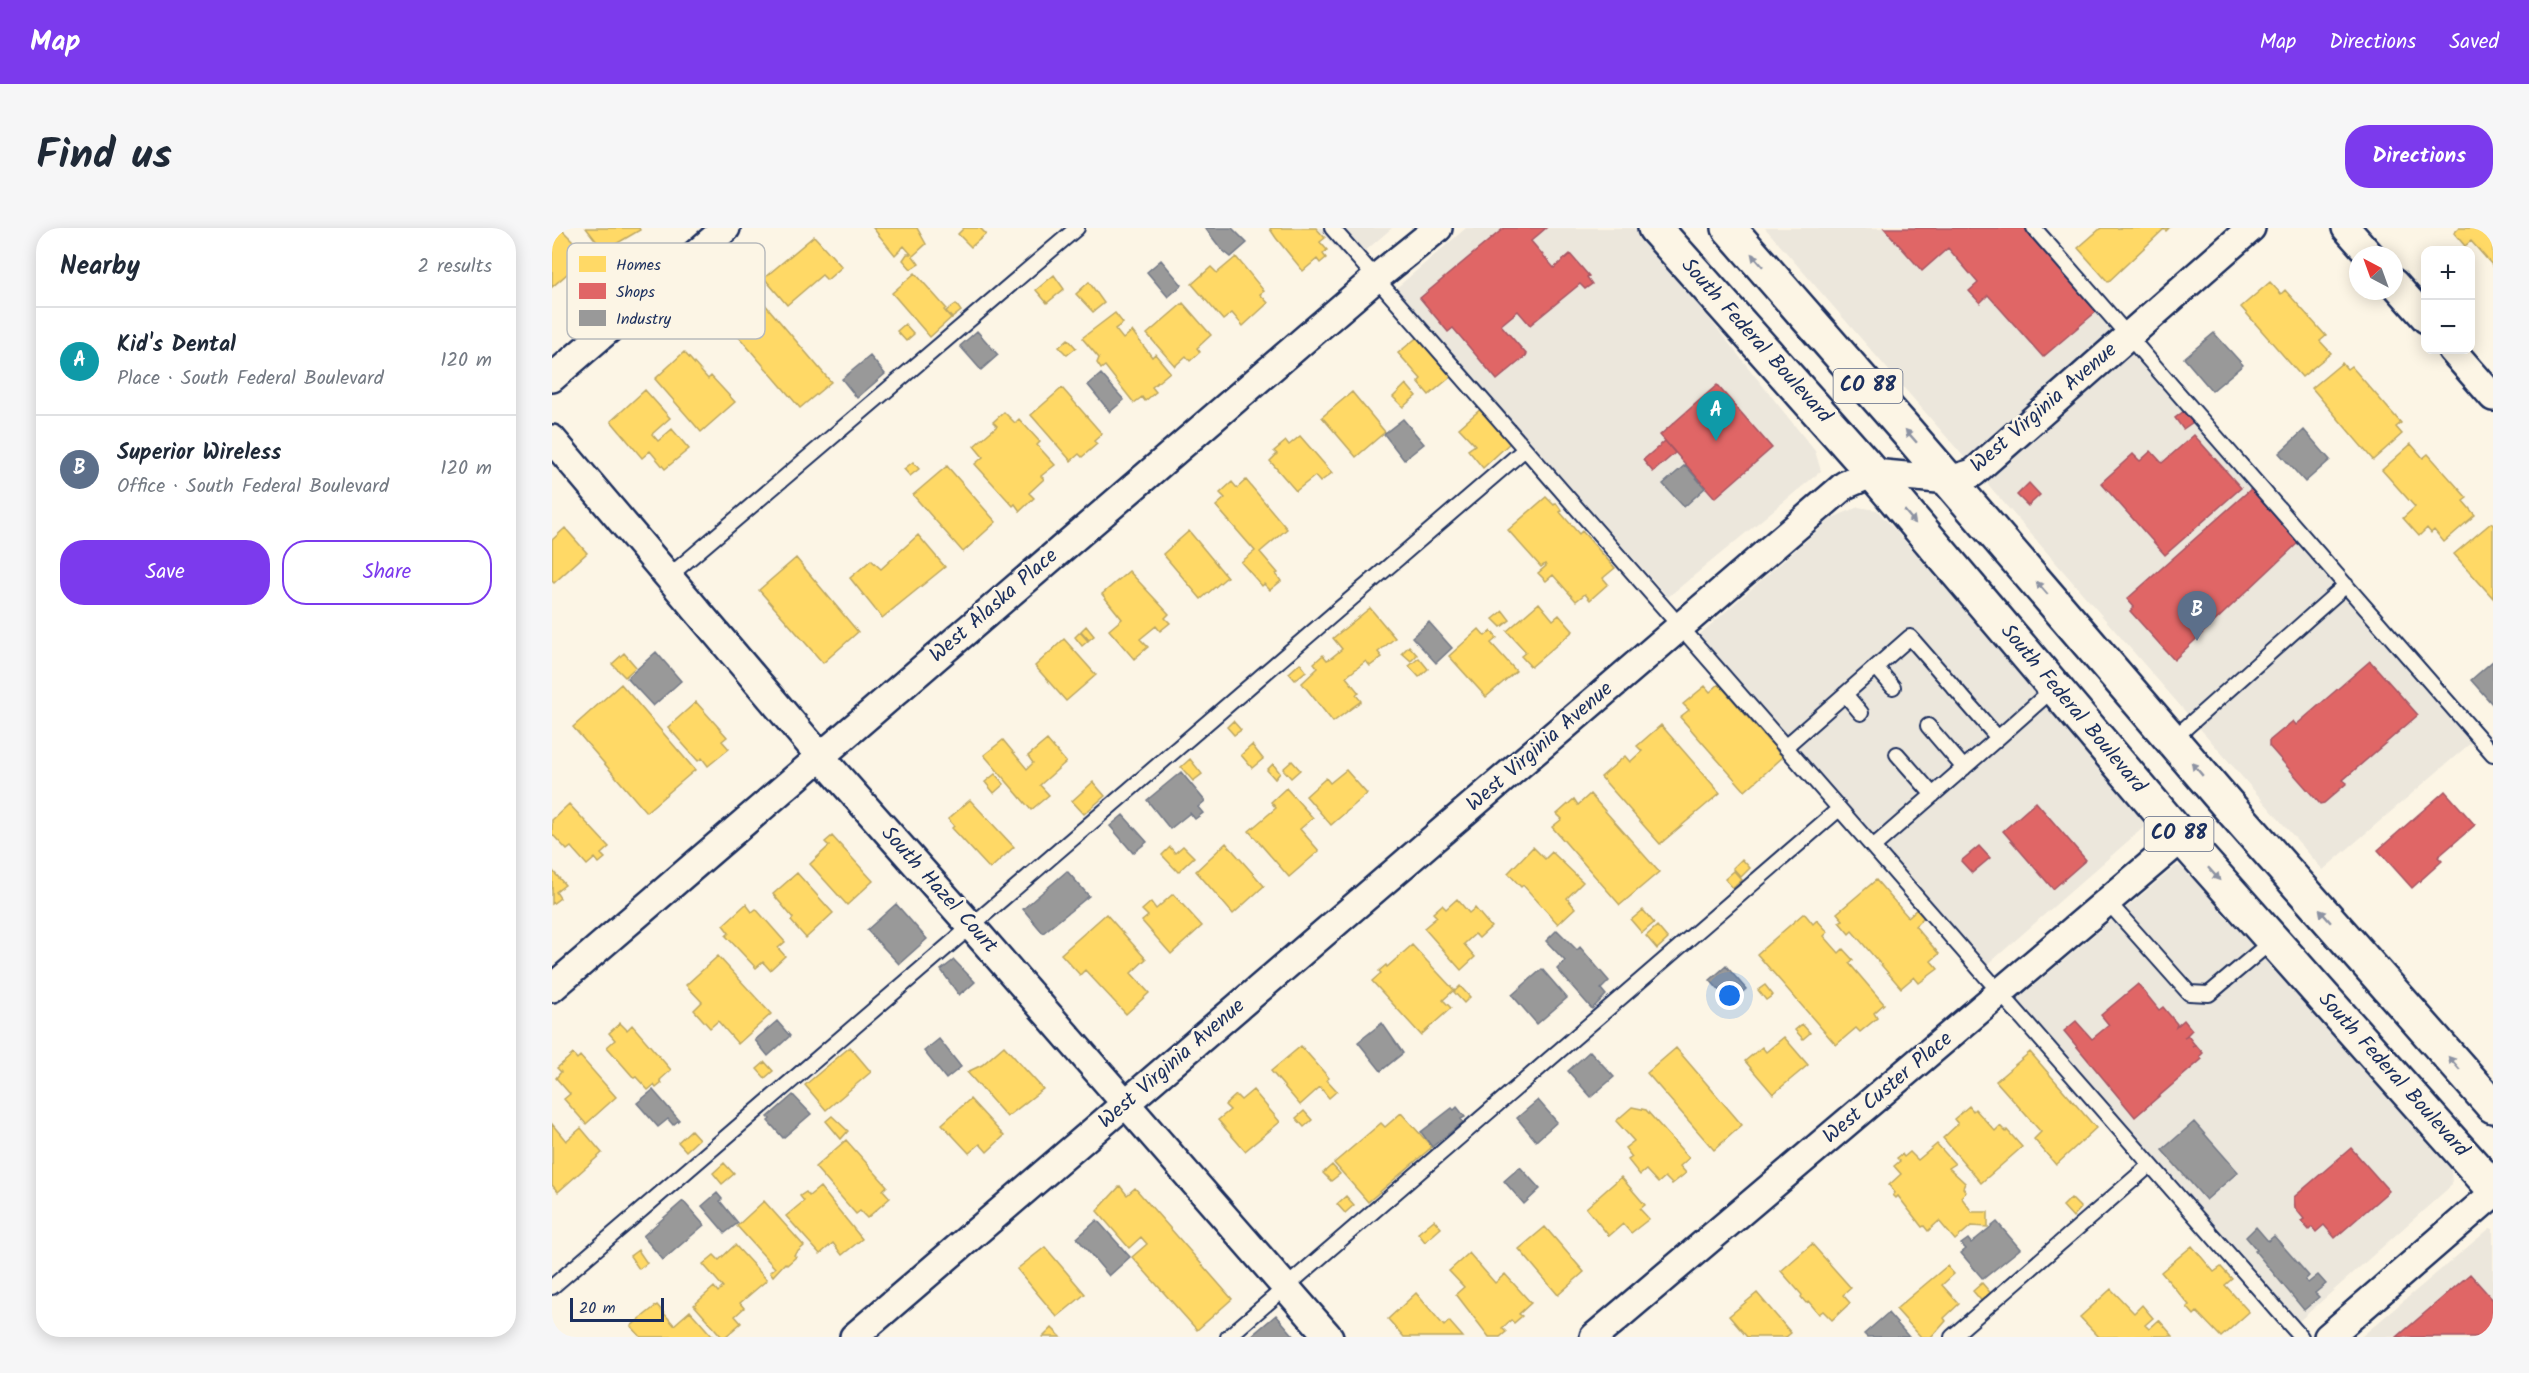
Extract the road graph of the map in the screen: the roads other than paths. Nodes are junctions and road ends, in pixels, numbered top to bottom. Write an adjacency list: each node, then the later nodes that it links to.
1 (726, 228): 10 (street)
2 (1077, 228): 24 (lane)
3 (1332, 228): 12 (lane)
4 (1438, 228): 12 (street, West Alaska Place)
5 (1655, 228): 22 (main road, South Federal Boulevard / CO 88)
6 (1728, 228): 23 (main road, CO 88, one-way to 6)
7 (2034, 228): 15 (lane)
8 (2251, 228): 15 (street, West Virginia Avenue)
9 (2346, 228): 11 (street)
10 (709, 243)
11 (2362, 246)
12 (1376, 278): 21 (lane); 38 (street, West Alaska Place)
13 (2403, 293): 14 (street)
14 (2421, 313)
15 (2128, 336): 23 (street, West Virginia Avenue); 25 (lane)
16 (597, 339): 18 (street)
17 (2455, 354): 19 (street)
18 (552, 378)
19 (2493, 397)
20 (552, 439): 24 (street, South Hazel Court)
21 (1525, 449): 26 (lane); 45 (lane)
22 (1873, 473): 23 (street, West Virginia Avenue); 26 (street, West Virginia Avenue); 29 (main road, South Federal Boulevard / CO 88, one-way to 29)
23 (1949, 480): 34 (main road, CO 88, one-way to 23)
24 (668, 577): 38 (street, South Hazel Court)
25 (2346, 585): 34 (lane); 37 (lane)
26 (1680, 627): 35 (lane); 49 (street, West Virginia Avenue)
27 (1876, 668): 28 (lane); 30 (lane); 33 (lane)
28 (1893, 687)
29 (2054, 687): 33 (lane); 42 (main road, South Federal Boulevard / CO 88)
30 (1845, 694): 31 (lane); 35 (lane)
31 (1862, 713)
32 (1928, 726): 39 (lane)
33 (1998, 738): 39 (lane)
34 (2172, 740): 50 (main road, CO 88, one-way to 34)
35 (1785, 747): 41 (lane)
36 (1897, 754): 40 (lane)
37 (2493, 754)
38 (820, 756): 45 (street, South Hazel Court); 47 (street, West Alaska Place)
39 (1964, 768): 40 (lane)
40 (1933, 795): 43 (lane)
41 (1839, 808): 43 (lane); 55 (lane)
42 (2182, 838): 44 (street, West Custer Place); 46 (main road, South Federal Boulevard / CO 88, one-way to 46)
43 (1873, 847): 48 (lane)
44 (2108, 902): 46 (lane); 48 (street, West Custer Place)
45 (972, 926): 49 (street, South Hazel Court); 54 (lane)
46 (2273, 940): 52 (main road, South Federal Boulevard / CO 88)
47 (552, 988)
48 (2000, 993): 51 (lane); 59 (street, West Custer Place)
49 (1126, 1103): 55 (street, South Hazel Court); 56 (street, West Virginia Avenue)
50 (2493, 1106)
51 (2150, 1165): 60 (lane); 61 (lane)
52 (2493, 1188)
53 (2493, 1194): 62 (street)
54 (552, 1287)
55 (1286, 1287): 57 (lane); 58 (street, South Hazel Court)
56 (854, 1337)
57 (1228, 1337)
58 (1329, 1337)
59 (1594, 1337)
60 (1953, 1337)
61 (2301, 1337)
62 (2328, 1337)

